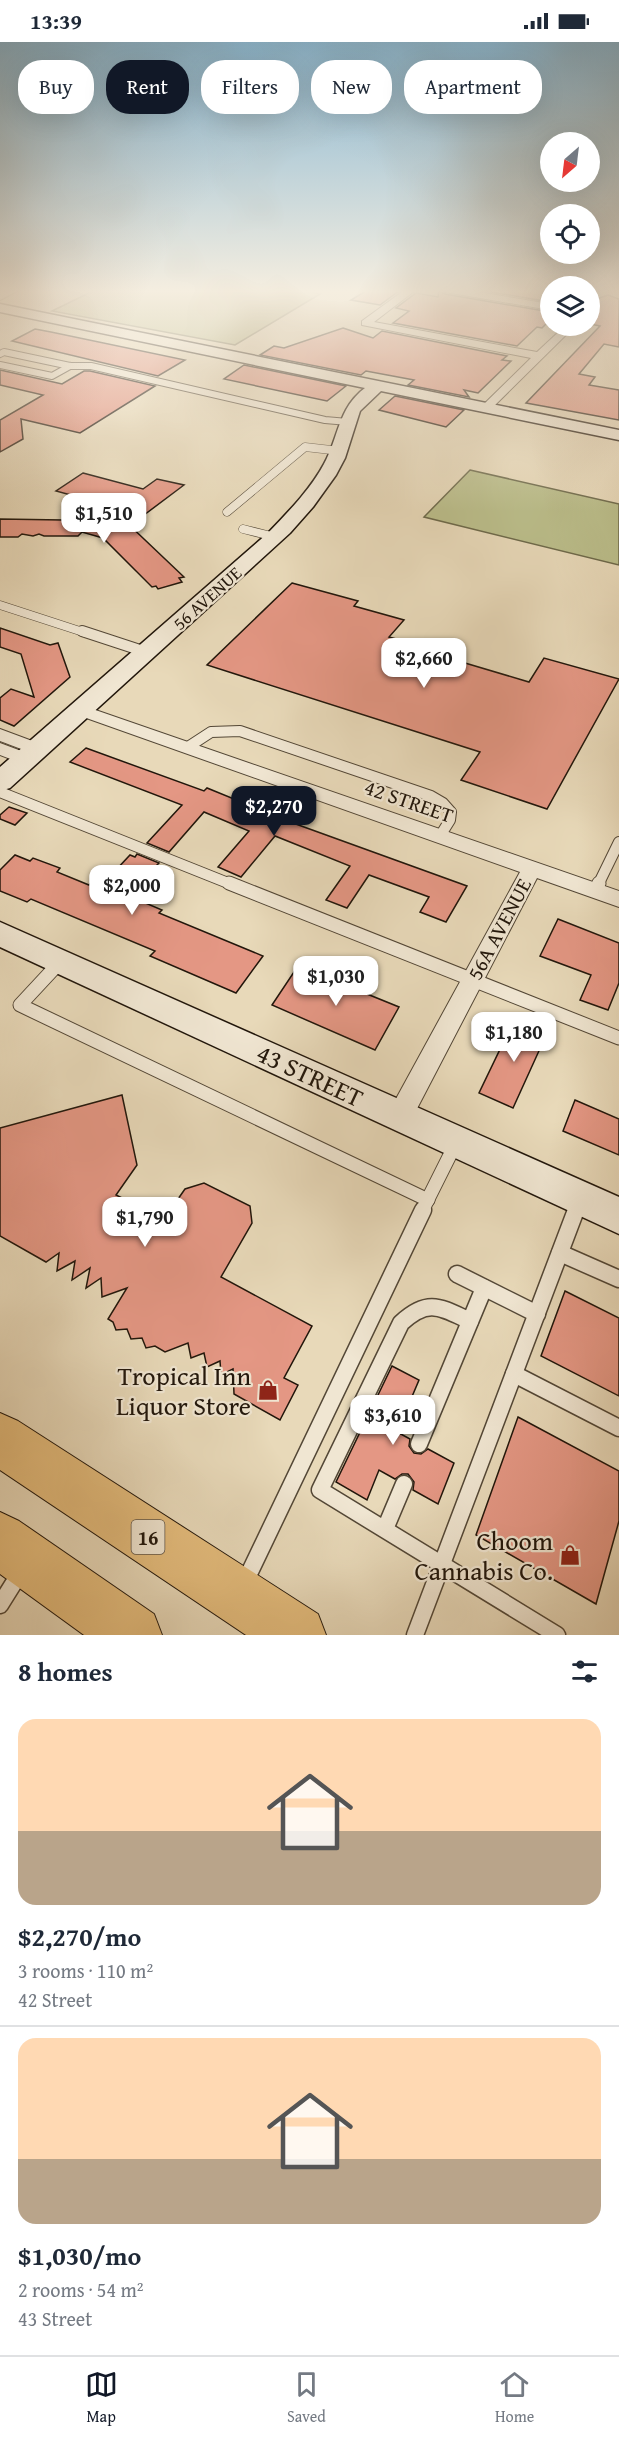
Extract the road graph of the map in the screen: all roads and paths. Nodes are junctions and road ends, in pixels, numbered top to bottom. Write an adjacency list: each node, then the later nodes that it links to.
1 (57, 363): 5 (lane)
2 (266, 363): 6 (street)
3 (532, 363): 7 (street)
4 (0, 365): 5 (lane)
5 (70, 366): 8 (lane)
6 (377, 386): 7 (street); 8 (street, 56 AVENUE)
7 (486, 408): 9 (street)
8 (348, 422): 10 (street, 56 AVENUE)
9 (619, 435)
10 (340, 451): 11 (lane); 13 (street, 56 AVENUE)
11 (227, 512)
12 (243, 529): 13 (lane)
13 (275, 537): 15 (street, 56 AVENUE)
14 (0, 605): 15 (lane)
15 (146, 651): 16 (street, 56 AVENUE)
16 (81, 710): 18 (street, 42 STREET); 20 (street, 56 AVENUE)
17 (0, 735): 20 (street)
18 (188, 747): 23 (street, 42 STREET); 23 (lane)
19 (0, 749): 20 (street)
20 (31, 754): 21 (street, 56 AVENUE)
21 (0, 782)
22 (0, 792): 30 (lane)
23 (440, 836): 25 (street, 42 STREET)
24 (619, 842): 26 (lane)
25 (531, 868): 26 (street, 42 STREET); 30 (street, 56A AVENUE)
26 (595, 891): 27 (street, 42 STREET)
27 (619, 899)
28 (0, 934): 29 (street, 43 STREET)
29 (61, 962): 32 (street, 43 STREET); 35 (lane)
30 (472, 980): 31 (lane); 32 (street, 56A AVENUE)
31 (619, 1038)
32 (400, 1116): 33 (street, 43 STREET)
33 (456, 1142): 34 (street, 43 STREET); 35 (lane)
34 (580, 1199): 36 (street, 43 STREET); 37 (lane)
35 (428, 1200): 51 (lane)
36 (619, 1216)
37 (560, 1252): 39 (lane); 41 (lane)
38 (457, 1274): 40 (lane)
39 (619, 1279)
40 (484, 1288): 41 (lane); 42 (lane)
41 (537, 1314): 43 (lane)
42 (470, 1322): 46 (lane); 48 (lane)
43 (514, 1374): 44 (lane); 49 (lane)
44 (619, 1428)
45 (0, 1439): 51 (highway, 16)
46 (419, 1444)
47 (404, 1484): 48 (lane)
48 (385, 1529): 49 (lane)
49 (441, 1564): 54 (lane); 55 (lane)
50 (9, 1568): 52 (highway)
51 (238, 1596): 53 (highway, 16)
52 (115, 1630)
53 (297, 1635)
54 (415, 1635)
55 (557, 1635)

